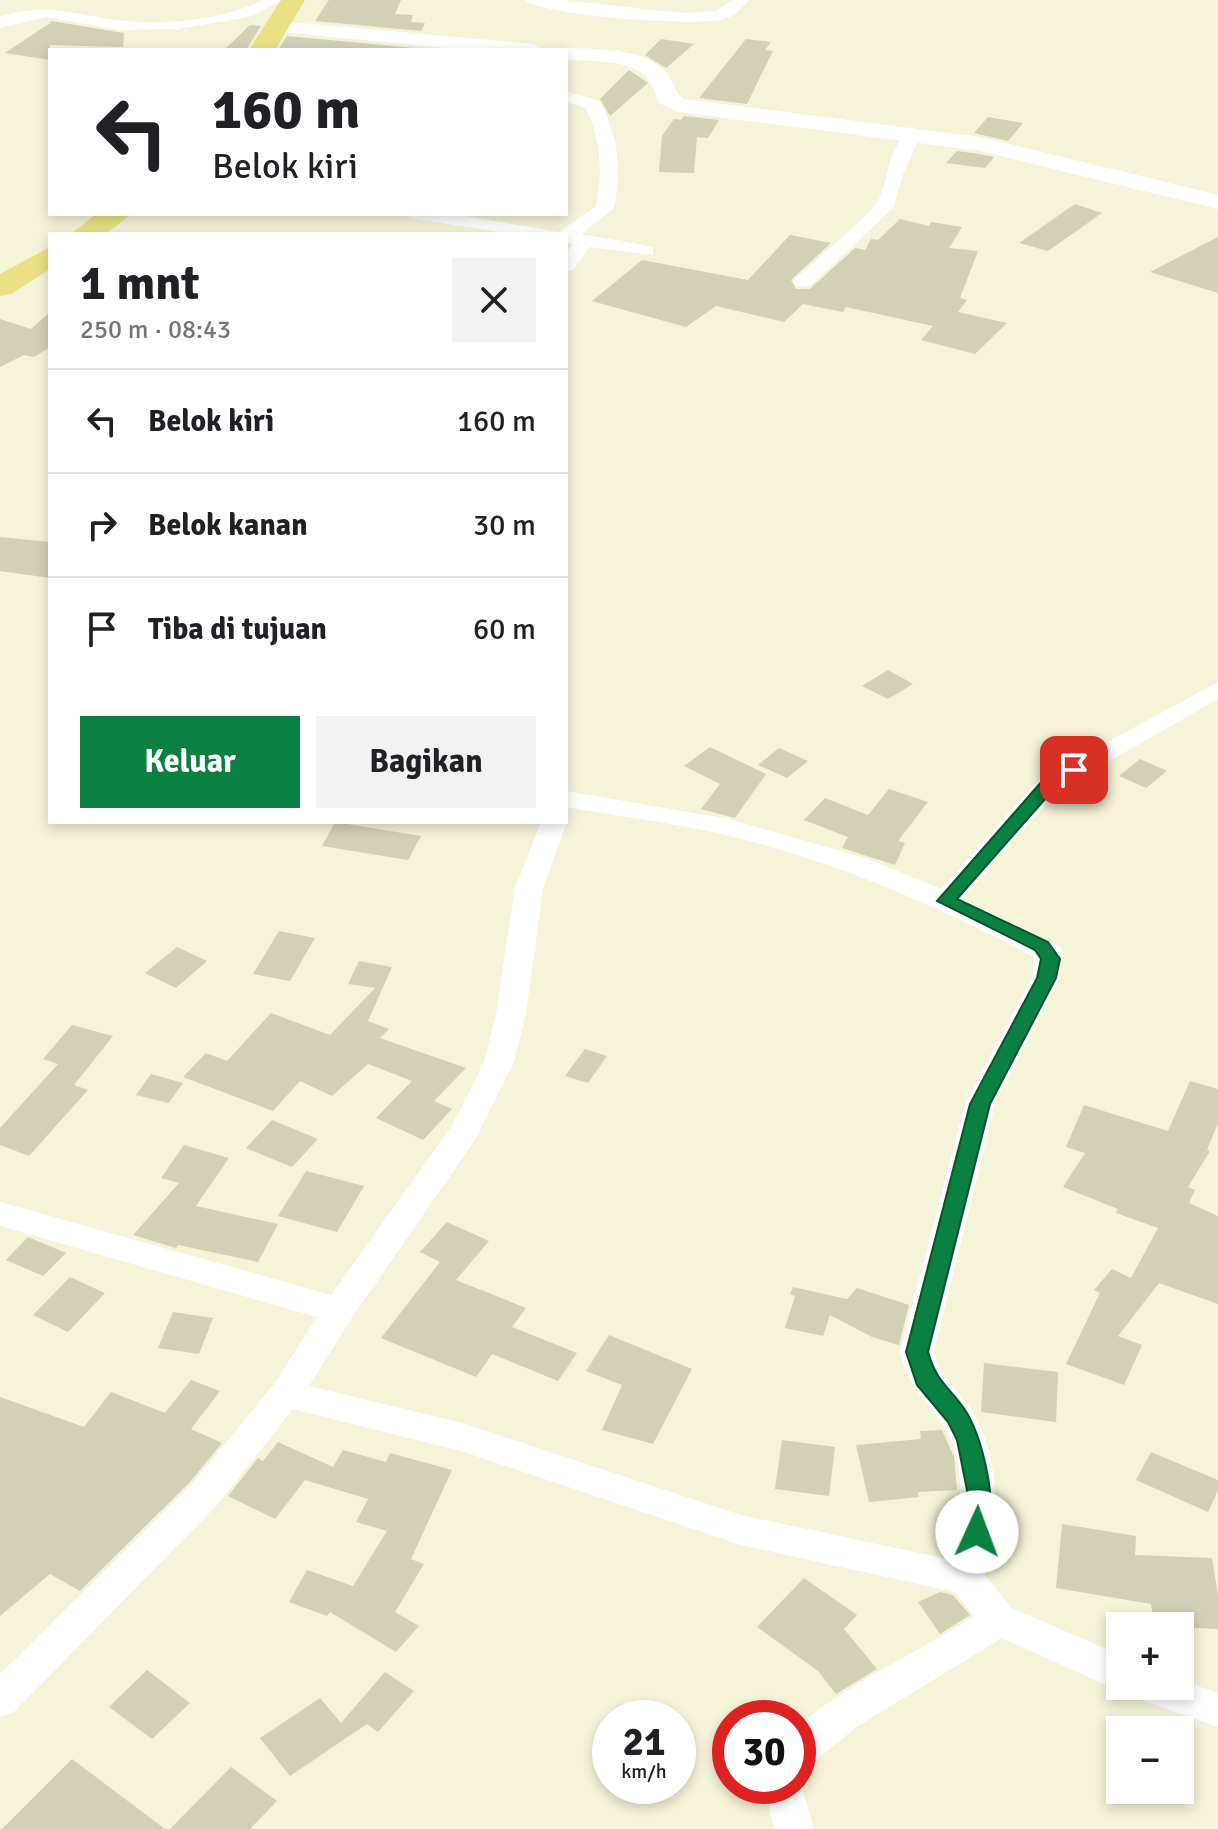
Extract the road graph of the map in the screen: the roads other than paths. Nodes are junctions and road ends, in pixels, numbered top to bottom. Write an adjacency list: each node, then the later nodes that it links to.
1 (275, 0): 6 (street)
2 (293, 0): 8 (main road)
3 (533, 0): 4 (street)
4 (741, 0)
5 (0, 7): 6 (street)
6 (26, 11): 7 (street)
7 (0, 23)
8 (279, 27): 9 (street); 10 (main road)
9 (478, 47)
10 (263, 48)
11 (568, 54): 13 (street)
12 (568, 97): 19 (street)
13 (913, 133): 14 (street); 25 (street)
14 (1218, 202)
15 (113, 216): 17 (main road)
16 (430, 216): 18 (street)
17 (89, 232)
18 (538, 232)
19 (568, 235)
20 (568, 236): 21 (street)
21 (586, 240): 22 (street); 24 (street)
22 (646, 251)
23 (48, 257): 26 (main road)
24 (568, 263)
25 (803, 282)
26 (0, 287)
27 (1218, 689): 30 (street)
28 (568, 799): 30 (street)
29 (553, 824): 32 (street)
30 (946, 901): 34 (street)
31 (0, 1214): 32 (street)
32 (339, 1310): 33 (street)
33 (286, 1394): 34 (street); 37 (street)
34 (966, 1579): 35 (street)
35 (999, 1619): 36 (street); 40 (street)
36 (1106, 1667)
37 (0, 1700)
38 (1190, 1700): 39 (street)
39 (1218, 1710)
40 (816, 1738)
41 (788, 1804): 42 (street)
42 (794, 1829)

